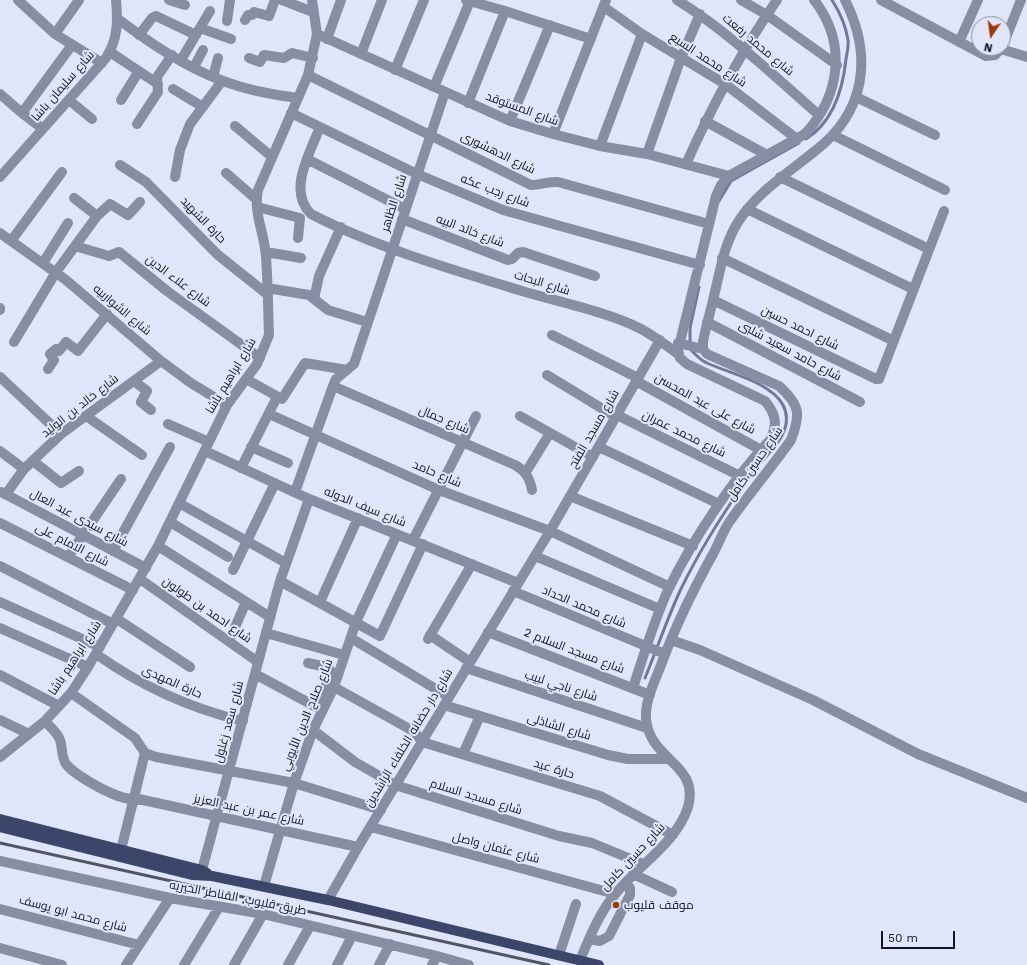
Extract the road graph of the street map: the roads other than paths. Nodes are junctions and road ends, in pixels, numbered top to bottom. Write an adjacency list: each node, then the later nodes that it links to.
1 (18, 0): 34 (street)
2 (80, 0): 34 (street)
3 (116, 0): 28 (street, شارع سليمان باشا)
4 (169, 0): 22 (street)
5 (230, 0): 30 (street)
6 (275, 0): 29 (street)
7 (282, 0): 25 (street)
8 (312, 0): 25 (street, شارع ابراهيم باشا)
9 (341, 0): 39 (street)
10 (382, 0): 48 (street)
11 (424, 0): 58 (street)
12 (468, 0): 24 (street); 64 (street)
13 (677, 0): 26 (street, شارع محمد رفعت)
14 (741, 0): 27 (street)
15 (777, 0): 27 (street)
16 (814, 0): 56 (street)
17 (845, 0): 68 (street)
18 (881, 0): 41 (street)
19 (978, 0): 41 (street)
20 (1021, 0): 32 (street)
21 (603, 2): 36 (street, شارع محمد السبع); 40 (street)
22 (185, 5)
23 (210, 11): 33 (street)
24 (505, 11): 31 (street); 72 (street)
25 (313, 12): 35 (street, شارع ابراهيم باشا)
26 (700, 14): 44 (street, شارع محمد رفعت); 54 (street)
27 (767, 15): 44 (street); 56 (street)
28 (118, 20): 37 (street); 47 (street, شارع سليمان باشا)
29 (245, 20)
30 (227, 21)
31 (550, 25): 40 (street); 78 (street)
32 (1011, 25)
33 (198, 31): 37 (street); 38 (street); 49 (street)
34 (55, 34): 42 (street)
35 (317, 34): 39 (street, شارع المستوقد); 53 (street, شارع ابراهيم باشا)
36 (642, 34): 54 (street, شارع محمد السبع); 89 (street)
37 (139, 35): 49 (street)
38 (230, 39)
39 (327, 39): 48 (street, شارع المستوقد)
40 (591, 39): 84 (street)
41 (959, 42): 43 (street)
42 (72, 45): 55 (street); 74 (street)
43 (971, 48)
44 (744, 49): 63 (street); 76 (street, شارع محمد رفعت)
45 (203, 50): 57 (street)
46 (1011, 51): 50 (street)
47 (110, 52): 55 (street, شارع سليمان باشا); 59 (street)
48 (361, 54): 58 (street, شارع المستوقد)
49 (176, 57): 57 (street); 62 (street)
50 (1027, 57)
51 (218, 58): 61 (street)
52 (248, 58): 53 (street)
53 (313, 58): 60 (street, شارع ابراهيم باشا)
54 (681, 58): 63 (street, شارع محمد السبع); 90 (street)
55 (102, 63): 70 (street, شارع سليمان باشا)
56 (837, 65): 76 (street)
57 (194, 67): 61 (street)
58 (395, 70): 64 (street, شارع المستوقد)
59 (139, 71): 62 (street); 71 (street)
60 (308, 75): 69 (street, شارع ابراهيم باشا); 86 (street, شارع الدهشورى)
61 (218, 79): 69 (street); 73 (street)
62 (158, 84): 80 (street)
63 (725, 84): 79 (street); 88 (street, شارع محمد السبع)
64 (434, 87): 66 (street, شارع المستوقد)
65 (173, 89): 73 (street)
66 (445, 92): 72 (street, شارع المستوقد); 86 (street, شارع الظاهر)
67 (0, 94): 74 (street)
68 (856, 97): 85 (street); 87 (street)
69 (298, 98): 75 (street, شارع ابراهيم باشا)
70 (69, 100): 77 (street); 83 (street, شارع سليمان باشا)
71 (121, 100)
72 (468, 103): 78 (street, شارع المستوقد)
73 (203, 107): 100 (street)
74 (22, 113): 83 (street)
75 (291, 113): 82 (street, شارع رجب عكه); 92 (street, شارع ابراهيم باشا)
76 (819, 115): 88 (street)
77 (92, 120)
78 (510, 121): 84 (street, شارع المستوقد)
79 (705, 121): 91 (street); 95 (street)
80 (138, 124)
81 (235, 126): 92 (street)
82 (320, 127): 93 (street, شارع البحات); 99 (street, شارع رجب عكه)
83 (43, 129): 96 (street, شارع سليمان باشا)
84 (553, 134): 89 (street, شارع المستوقد)
85 (935, 134)
86 (430, 135): 99 (street, شارع الظاهر); 112 (street, شارع الدهشورى)
87 (833, 135): 102 (street); 103 (street)
88 (797, 139): 91 (street)
89 (600, 146): 90 (street, شارع المستوقد)
90 (646, 154): 95 (street, شارع المستوقد)
91 (768, 155): 101 (street)
92 (272, 157): 106 (street, شارع ابراهيم باشا)
93 (307, 159): 109 (street, شارع خالد البيه); 113 (street, شارع البحات)
94 (120, 164): 128 (street, حارة الشهيد)
95 (686, 164): 101 (street, شارع المستوقد)
96 (2, 172)
97 (62, 172): 116 (street)
98 (226, 173): 106 (street)
99 (417, 174): 109 (street, شارع الظاهر); 124 (street, شارع رجب عكه)
100 (175, 176)
101 (729, 176): 112 (street)
102 (780, 177): 107 (street); 119 (street)
103 (945, 190)
104 (74, 198): 110 (street)
105 (140, 202): 110 (street)
106 (256, 203): 115 (street); 120 (street, شارع ابراهيم باشا)
107 (747, 210): 122 (street); 127 (street)
108 (944, 211): 119 (street)
109 (404, 214): 118 (street, شارع الظاهر); 126 (street, شارع خالد البيه)
110 (97, 216): 117 (street)
111 (68, 223): 123 (street)
112 (709, 224): 124 (street)
113 (341, 227): 118 (street, شارع البحات); 129 (street)
114 (0, 233): 116 (street, شارع الشواربيه)
115 (298, 238)
116 (11, 241): 123 (street, شارع الشواربيه)
117 (74, 246): 125 (street); 141 (street, شارع علاء الدين)
118 (392, 248): 132 (street, شارع الظاهر); 135 (street, شارع البحات)
119 (929, 250): 127 (street)
120 (266, 252): 121 (street); 128 (street, شارع ابراهيم باشا)
121 (301, 258)
122 (722, 258): 130 (street); 137 (street)
123 (43, 263): 125 (street, شارع الشواربيه)
124 (700, 265): 138 (street)
125 (56, 272): 131 (street, شارع الشواربيه); 136 (street)
126 (595, 276)
127 (913, 289): 137 (street)
128 (267, 291): 129 (street); 141 (street, شارع ابراهيم باشا)
129 (314, 299): 132 (street)
130 (713, 300): 133 (street); 137 (street, شارع احمد حسين)
131 (107, 314): 142 (street, شارع الشواربيه); 143 (street)
132 (367, 322): 144 (street, شارع الظاهر)
133 (707, 322): 139 (street); 152 (street, شارع حامد سعيد شلبى)
134 (552, 336): 148 (street, شارع على عبد المحسن)
135 (660, 340): 140 (street, شارع البحات); 148 (street, شارع مسجد الفتح)
136 (14, 342)
137 (894, 342)
138 (678, 343): 139 (street, شارع حسين كامل); 140 (street)
139 (703, 349): 227 (street, شارع حسين كامل)
140 (678, 354): 169 (street, شارع حسين كامل)
141 (260, 358): 147 (street, شارع ابراهيم باشا)
142 (161, 361): 149 (street, شارع خالد بن الوليد); 153 (street, شارع الشواربيه)
143 (48, 368)
144 (347, 370): 150 (street, شارع الظاهر); 151 (street)
145 (546, 375): 159 (street, شارع محمد عمران)
146 (0, 377): 163 (street)
147 (246, 379): 151 (street); 153 (street, شارع ابراهيم باشا)
148 (637, 379): 159 (street, شارع مسجد الفتح); 169 (street, شارع على عبد المحسن)
149 (134, 381): 154 (street); 156 (street, شارع خالد بن الوليد)
150 (333, 386): 161 (street); 165 (street, شارع جمال)
151 (277, 397): 155 (street)
152 (860, 402)
153 (228, 405): 164 (street, شارع ابراهيم باشا)
154 (151, 410)
155 (269, 414): 161 (street, شارع حامد); 168 (street)
156 (86, 416): 163 (street, شارع خالد بن الوليد); 172 (street)
157 (476, 416): 165 (street)
158 (520, 416): 162 (street)
159 (616, 416): 167 (street, شارع مسجد الفتح); 180 (street, شارع محمد عمران)
160 (168, 424): 164 (street)
161 (316, 433): 183 (street, شارع حامد); 185 (street)
162 (550, 433): 173 (street); 179 (street)
163 (61, 434): 174 (street, شارع خالد بن الوليد)
164 (209, 442): 171 (street, شارع ابراهيم باشا)
165 (463, 442): 179 (street, شارع جمال); 183 (street)
166 (170, 447): 202 (street)
167 (598, 447): 173 (street, شارع مسجد الفتح); 190 (street)
168 (251, 448): 175 (street); 176 (street)
169 (761, 450): 180 (street, شارع حسين كامل)
170 (0, 451): 177 (street)
171 (205, 451): 176 (street, شارع سيف الدوله); 189 (street, شارع ابراهيم باشا)
172 (142, 456)
173 (593, 457): 187 (street, شارع مسجد الفتح)
174 (32, 462): 177 (street, شارع خالد بن الوليد); 178 (street)
175 (288, 463)
176 (241, 468): 182 (street, شارع سيف الدوله)
177 (24, 470): 186 (street, شارع خالد بن الوليد)
178 (78, 471)
179 (526, 472): 184 (street)
180 (740, 476): 190 (street, شارع حسين كامل)
181 (121, 479): 196 (street)
182 (275, 484): 185 (street, شارع سيف الدوله); 198 (street)
183 (439, 490): 194 (street, شارع حامد); 197 (street)
184 (532, 490)
185 (294, 492): 188 (street, شارع سيف الدوله)
186 (3, 493): 196 (street, شارع سيدى عبد العال)
187 (570, 496): 194 (street, شارع مسجد الفتح); 201 (street)
188 (309, 499): 191 (street, شارع سيف الدوله); 206 (street, شارع سعد زغلول)
189 (179, 503): 192 (street, شارع ابراهيم باشا); 198 (street)
190 (719, 504): 201 (street, شارع حسين كامل)
191 (358, 518): 195 (street, شارع سيف الدوله); 218 (street)
192 (170, 522): 200 (street, شارع ابراهيم باشا); 205 (street)
193 (0, 523): 204 (street, شارع الامام على)
194 (550, 532): 203 (street, شارع مسجد الفتح); 214 (street, شارع حامد)
195 (397, 534): 197 (street, شارع سيف الدوله); 222 (street, شارع صلاح الدين الأيوبي)
196 (84, 536): 202 (street, شارع سيدى عبد العال); 204 (street)
197 (413, 540): 199 (street, شارع سيف الدوله)
198 (247, 541): 206 (street); 210 (street)
199 (423, 544): 207 (street, شارع سيف الدوله); 222 (street)
200 (158, 546): 209 (street, شارع ابراهيم باشا); 217 (street)
201 (693, 546): 214 (street, شارع حسين كامل)
202 (113, 551): 209 (street, شارع سيدى عبد العال)
203 (535, 556): 213 (street, شارع دار حضانه الخلفاء الراشدين); 219 (street)
204 (68, 557): 215 (street, شارع الامام على)
205 (228, 557)
206 (286, 563): 212 (street, شارع سعد زغلول)
207 (472, 564): 213 (street, شارع سيف الدوله); 235 (street, شارع ناجي لبيب)
208 (0, 566): 221 (street)
209 (146, 568): 211 (street, شارع ابراهيم باشا)
210 (232, 570)
211 (140, 579): 215 (street, شارع ابراهيم باشا); 228 (street, شارع احمد بن طولون)
212 (280, 580): 218 (street); 220 (street, شارع سعد زغلول)
213 (515, 587): 224 (street, شارع دار حضانه الخلفاء الراشدين); 229 (street, شارع محمد الحداد)
214 (670, 587): 219 (street, شارع حسين كامل)
215 (133, 590): 221 (street, شارع ابراهيم باشا)
216 (0, 602): 230 (street, حارة المهدى)
217 (246, 602): 220 (street); 228 (street)
218 (320, 602): 222 (street)
219 (660, 609): 229 (street, شارع حسين كامل)
220 (270, 617): 225 (street, شارع سعد زغلول)
221 (115, 621): 230 (street, شارع ابراهيم باشا); 237 (street)
222 (356, 622): 226 (street, شارع صلاح الدين الأيوبي)
223 (0, 628): 236 (street)
224 (488, 632): 235 (street, شارع دار حضانه الخلفاء الراشدين); 241 (street, شارع مسجد السلام 2)
225 (266, 633): 232 (street); 233 (street, شارع سعد زغلول)
226 (350, 638): 232 (street, شارع صلاح الدين الأيوبي); 244 (street, شارع الشاذلى)
227 (671, 640): 231 (street, شارع حسين كامل); 263 (street)
228 (228, 641): 233 (street, شارع احمد بن طولون)
229 (646, 647): 231 (street, شارع محمد الحداد); 241 (street, شارع حسين كامل)
230 (98, 650): 236 (street, شارع ابراهيم باشا); 250 (street, حارة المهدى)
231 (665, 654): 243 (street, شارع حسين كامل)
232 (344, 655): 240 (street, شارع صلاح الدين الأيوبي)
233 (258, 662): 238 (street, شارع سعد زغلول)
234 (308, 663): 246 (street)
235 (468, 665): 244 (street, شارع دار حضانه الخلفاء الراشدين); 251 (street, شارع ناجي لبيب)
236 (88, 667): 242 (street, شارع ابراهيم باشا)
237 (190, 667)
238 (255, 674): 246 (street); 250 (street, شارع سعد زغلول)
239 (0, 675): 245 (street)
240 (334, 686): 246 (street, شارع صلاح الدين الأيوبي); 254 (street)
241 (633, 688): 243 (street, شارع مسجد السلام 2)
242 (71, 693): 245 (street, شارع ابراهيم باشا); 255 (street)
243 (650, 695): 251 (street, شارع حسين كامل)
244 (446, 701): 247 (street, شارع الشاذلى); 254 (street, شارع دار حضانه الخلفاء الراشدين)
245 (59, 706): 249 (street, شارع ابراهيم باشا)
246 (321, 709): 252 (street, شارع صلاح الدين الأيوبي)
247 (480, 716): 256 (street); 258 (street, شارع الشاذلى)
248 (0, 720): 253 (street)
249 (45, 721): 253 (street, شارع ابراهيم باشا); 262 (street, شارع عمر بن عبد العزيز)
250 (243, 721): 259 (street, شارع سعد زغلول)
251 (647, 728): 258 (street, شارع حسين كامل)
252 (313, 730): 260 (street, شارع صلاح الدين الأيوبي); 261 (street, شارع مسجد السلام)
253 (29, 734): 257 (street, شارع ابراهيم باشا)
254 (422, 742): 256 (street, حارة عيد); 261 (street, شارع دار حضانه الخلفاء الراشدين)
255 (145, 753): 259 (street); 262 (street)
256 (463, 754): 270 (street, حارة عيد)
257 (0, 757)
258 (669, 759): 270 (street, شارع حسين كامل)
259 (229, 772): 260 (street); 265 (street, شارع سعد زغلول)
260 (294, 783): 264 (street); 269 (street, شارع صلاح الدين الأيوبي)
261 (395, 785): 264 (street, شارع دار حضانه الخلفاء الراشدين); 274 (street, شارع مسجد السلام)
262 (134, 798): 265 (street, شارع عمر بن عبد العزيز); 272 (street)
263 (1027, 798)
264 (381, 810): 268 (street, شارع دار حضانه الخلفاء الراشدين)
265 (218, 816): 269 (street, شارع عمر بن عبد العزيز); 275 (street, شارع سعد زغلول)
266 (0, 819): 272 (main road, طريق قليوب, القناطر الخيريه)
267 (0, 827): 277 (main road, طريق قليوب, القناطر الخيريه)
268 (370, 827): 271 (street, شارع دار حضانه الخلفاء الراشدين); 281 (street, شارع عثمان واصل)
269 (280, 830): 271 (street, شارع عمر بن عبد العزيز); 279 (street, شارع صلاح الدين الأيوبي)
270 (673, 834): 274 (street, شارع حسين كامل)
271 (358, 847): 283 (street, شارع دار حضانه الخلفاء الراشدين)
272 (121, 850): 275 (main road, طريق قليوب, القناطر الخيريه)
273 (0, 861): 282 (street, طريق قليوب, القناطر الخيريه)
274 (643, 864): 276 (street, شارع حسين كامل)
275 (202, 870): 277 (main road, طريق قليوب, القناطر الخيريه)
276 (633, 874): 278 (street, شارع حسين كامل); 280 (street)
277 (212, 876): 279 (main road, طريق قليوب, القناطر الخيريه)
278 (626, 882): 281 (street, شارع حسين كامل); 290 (street)
279 (264, 886): 283 (main road, طريق قليوب, القناطر الخيريه)
280 (672, 892)
281 (615, 894): 290 (street, شارع حسين كامل)
282 (170, 898): 285 (street, طريق قليوب, القناطر الخيريه); 292 (street)
283 (328, 900): 295 (main road, طريق قليوب, القناطر الخيريه)
284 (576, 904): 295 (street)
285 (219, 907): 287 (street, طريق قليوب, القناطر الخيريه); 299 (street)
286 (0, 909): 292 (street, شارع محمد ابو يوسف)
287 (263, 914): 288 (street, طريق قليوب, القناطر الخيريه); 300 (street)
288 (310, 926): 289 (street, طريق قليوب, القناطر الخيريه); 301 (street)
289 (352, 936): 291 (street, طريق قليوب, القناطر الخيريه); 302 (street)
290 (589, 939): 296 (street, شارع حسين كامل)
291 (390, 944): 294 (street, طريق قليوب, القناطر الخيريه); 303 (street)
292 (139, 945): 298 (street)
293 (0, 948): 297 (street)
294 (437, 956): 304 (street); 305 (street, طريق قليوب, القناطر الخيريه)
295 (559, 956): 296 (main road, طريق قليوب, القناطر الخيريه)
296 (580, 960): 306 (main road, طريق قليوب, القناطر الخيريه)
297 (62, 965)
298 (126, 965)
299 (184, 965)
300 (234, 965)
301 (288, 965)
302 (337, 965)
303 (379, 965)
304 (432, 965)
305 (469, 965)
306 (599, 965)

